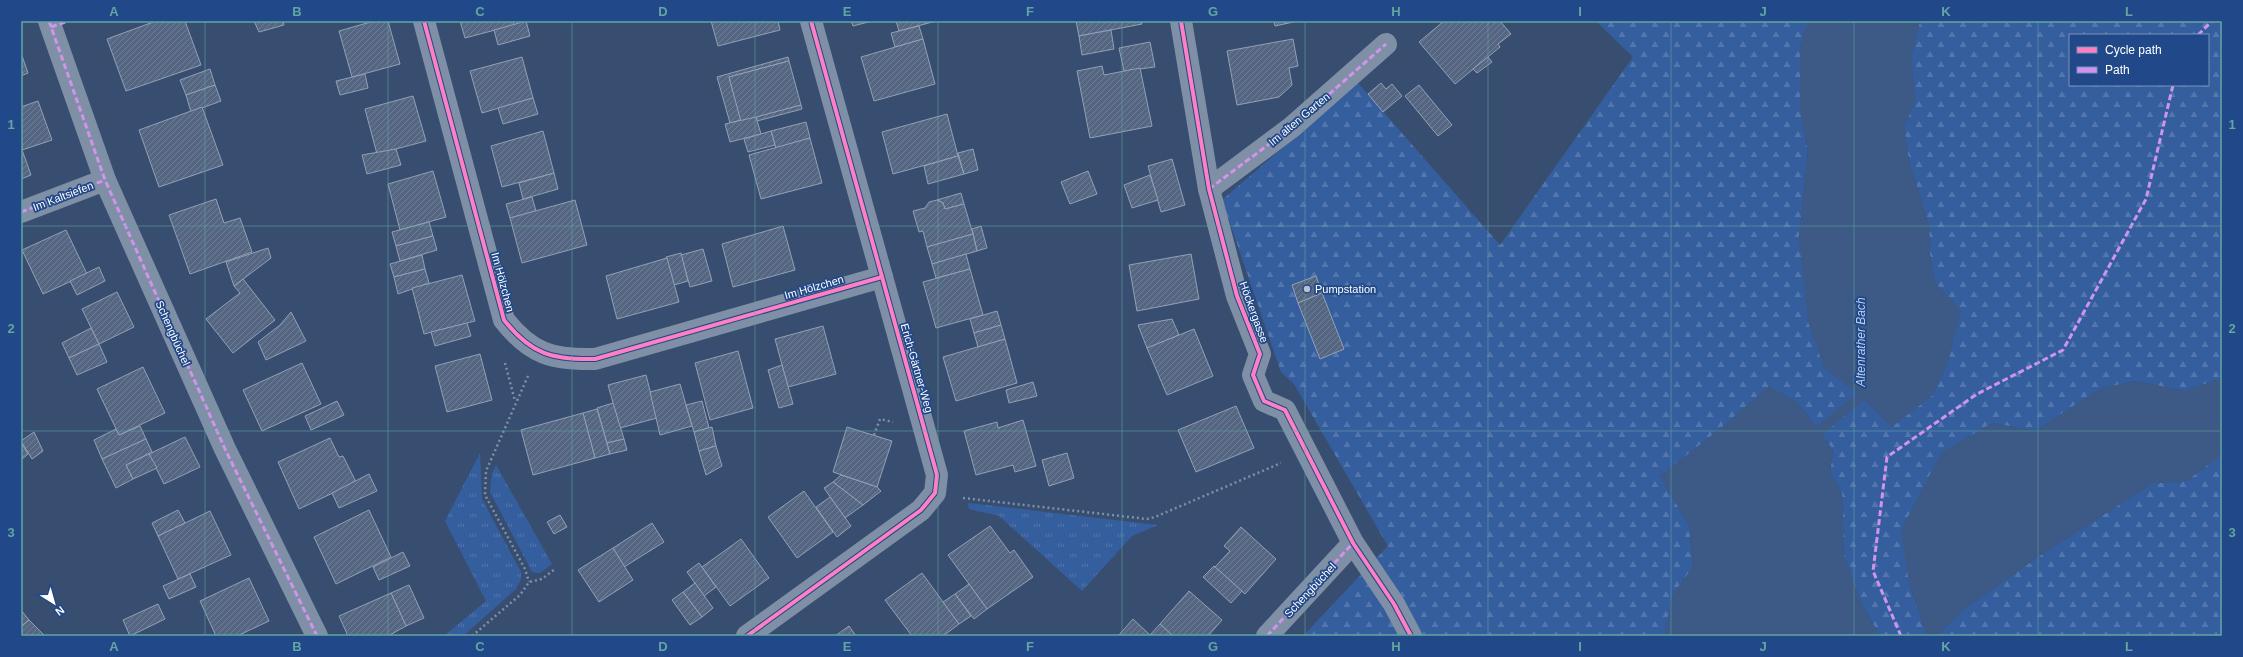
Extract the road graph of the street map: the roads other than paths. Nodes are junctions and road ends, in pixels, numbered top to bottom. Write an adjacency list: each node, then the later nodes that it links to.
1 (424, 21): 9 (street, Im Hölzchen)
2 (811, 21): 9 (street, Erich-Gärtner-Weg)
3 (1181, 21): 7 (street, Höckergasse)
4 (56, 23): 6 (street, Schengbüchel)
5 (1386, 44): 7 (street, Im alten Garten)
6 (105, 180): 8 (street, Im Kaltsiefen); 11 (street, Schengbüchel)
7 (1209, 189): 10 (street, Höckergasse)
8 (21, 212)
9 (882, 277): 12 (street, Erich-Gärtner-Weg)
10 (1353, 543): 13 (street, Schengbüchel); 14 (street, Höckergasse)
11 (317, 636)
12 (747, 636)
13 (1266, 636)
14 (1411, 636)

